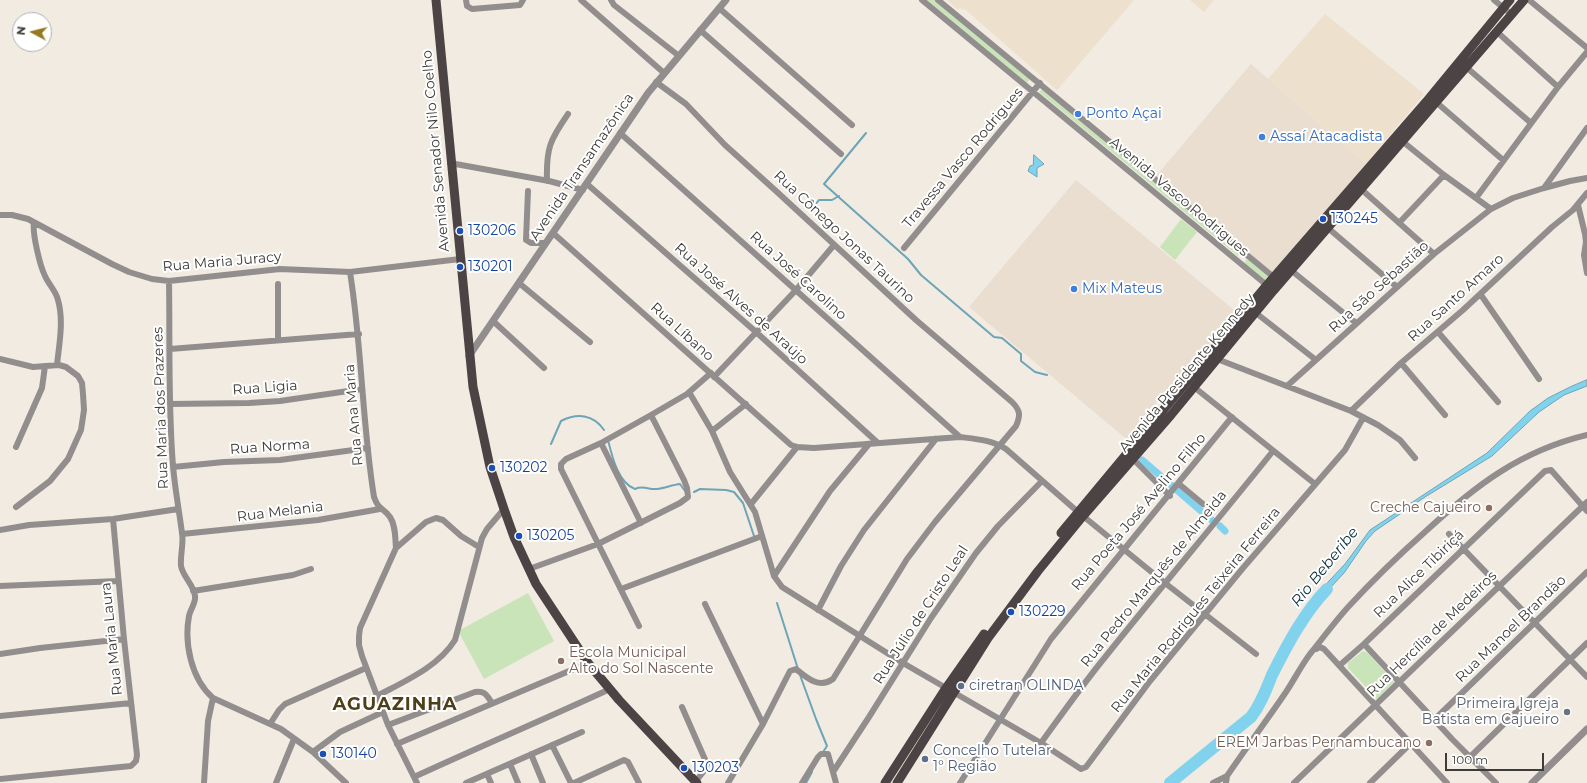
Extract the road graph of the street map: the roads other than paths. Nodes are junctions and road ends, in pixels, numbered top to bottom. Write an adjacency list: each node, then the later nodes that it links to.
1 (436, 0): 35 (main road, Avenida Senador Nilo Coelho)
2 (466, 0): 3 (street)
3 (523, 0)
4 (581, 0): 21 (street)
5 (611, 0): 19 (street)
6 (726, 0): 13 (street, Avenida Transamazônica)
7 (922, 0): 25 (street, Avenida Vasco Rodrigues)
8 (938, 0): 23 (street, Avenida Vasco Rodrigues)
9 (1494, 0): 14 (street)
10 (1510, 0): 14 (main road, Avenida Presidente Kennedy)
11 (1524, 0): 14 (main road, Avenida Presidente Kennedy)
12 (1529, 0): 17 (street)
13 (719, 8): 15 (street, Avenida Transamazônica); 29 (street)
14 (1507, 11): 16 (main road, Avenida Presidente Kennedy); 65 (main road, Avenida Presidente Kennedy)
15 (700, 30): 19 (street, Avenida Transamazônica); 33 (street)
16 (1496, 31): 20 (main road, Avenida Presidente Kennedy); 24 (street)
17 (1587, 48)
18 (1587, 52): 24 (street)
19 (679, 56): 21 (street, Avenida Transamazônica)
20 (1466, 67): 26 (main road, Avenida Presidente Kennedy); 28 (street)
21 (664, 73): 22 (street, Avenida Transamazônica)
22 (656, 82): 31 (street, Avenida Transamazônica); 53 (street, Rua Cônego Jonas Taurino)
23 (1040, 83): 25 (street, Travessa Vasco Rodrigues); 55 (street, Avenida Vasco Rodrigues)
24 (1558, 87): 28 (street)
25 (1033, 92): 54 (street, Travessa Vasco Rodrigues); 58 (street, Avenida Vasco Rodrigues)
26 (1436, 102): 32 (main road, Avenida Presidente Kennedy); 34 (street)
27 (568, 114): 38 (street)
28 (1531, 123): 34 (street)
29 (852, 125)
30 (1587, 128): 40 (street)
31 (620, 134): 39 (street, Avenida Transamazônica); 67 (street, Rua José Carolino)
32 (1402, 141): 36 (street); 41 (main road, Avenida Presidente Kennedy)
33 (841, 154)
34 (1504, 160): 44 (street)
35 (450, 163): 38 (street, Rua José Alves de Araújo); 57 (main road, Avenida Senador Nilo Coelho)
36 (1444, 175): 44 (street); 49 (street)
37 (1587, 178): 40 (street, Rua São Sebastião)
38 (547, 181): 39 (street, Rua José Alves de Araújo)
39 (585, 187): 51 (street, Avenida Transamazônica); 72 (street, Rua José Alves de Araújo)
40 (1544, 188): 46 (street, Rua São Sebastião)
41 (1362, 189): 49 (street); 50 (main road, Avenida Presidente Kennedy)
42 (528, 191): 52 (street)
43 (1587, 194): 45 (street, Rua Santo Amaro)
44 (1476, 198): 46 (street)
45 (1578, 205): 61 (street); 68 (street, Rua Santo Amaro)
46 (1491, 209): 56 (street, Rua São Sebastião)
47 (0, 215): 48 (street, Rua Maria Juracy)
48 (34, 222): 62 (street, Rua Maria Juracy); 83 (street)
49 (1399, 223): 56 (street)
50 (1328, 228): 59 (main road, Avenida Presidente Kennedy); 66 (street)
51 (553, 233): 52 (street, Avenida Transamazônica); 86 (street, Rua Líbano)
52 (546, 243): 63 (street, Avenida Transamazônica)
53 (834, 245): 67 (street); 107 (street, Rua Cônego Jonas Taurino)
54 (904, 248)
55 (1245, 253): 58 (street); 65 (street, Avenida Vasco Rodrigues)
56 (1434, 254): 66 (street, Rua São Sebastião)
57 (460, 259): 60 (street, Rua Maria Juracy); 78 (main road, Avenida Senador Nilo Coelho)
58 (1238, 261): 65 (street, Avenida Vasco Rodrigues)
59 (1292, 270): 65 (main road, Avenida Presidente Kennedy); 71 (street)
60 (350, 272): 62 (street, Rua Maria Juracy); 74 (street, Rua Ana Maria)
61 (1587, 273)
62 (169, 281): 77 (street, Rua Maria dos Prazeres)
63 (518, 283): 70 (street, Avenida Transamazônica); 76 (street)
64 (278, 284): 75 (street)
65 (1274, 284): 69 (main road, Avenida Presidente Kennedy); 125 (main road, Avenida Presidente Kennedy)
66 (1397, 287): 71 (street, Rua São Sebastião)
67 (796, 290): 72 (street); 102 (street, Rua José Carolino)
68 (1481, 295): 73 (street, Rua Santo Amaro); 87 (street)
69 (1256, 313): 80 (main road, Avenida Presidente Kennedy); 81 (street)
70 (492, 321): 78 (street, Avenida Transamazônica); 85 (street)
71 (1356, 323): 81 (street, Rua São Sebastião)
72 (756, 332): 86 (street); 105 (street, Rua José Alves de Araújo)
73 (1438, 332): 82 (street, Rua Santo Amaro); 92 (street)
74 (359, 334): 75 (street); 90 (street, Rua Ana Maria)
75 (278, 340): 77 (street)
76 (590, 342)
77 (170, 349): 93 (street, Rua Maria dos Prazeres)
78 (469, 356): 124 (main road, Avenida Senador Nilo Coelho)
79 (0, 359): 84 (street)
80 (1217, 359): 88 (street); 89 (main road, Avenida Presidente Kennedy)
81 (1316, 360): 88 (street, Rua São Sebastião)
82 (1401, 363): 95 (street, Rua Santo Amaro); 97 (street)
83 (57, 365): 84 (street); 121 (street)
84 (45, 366): 108 (street)
85 (544, 368)
86 (713, 375): 91 (street); 94 (street, Rua Líbano)
87 (1539, 379)
88 (1287, 386): 95 (street)
89 (1194, 387): 98 (street); 113 (main road, Avenida Presidente Kennedy)
90 (362, 389): 93 (street, Rua Ligia); 110 (street, Rua Ana Maria)
91 (689, 392): 96 (street); 100 (street)
92 (1498, 402)
93 (170, 404): 114 (street, Rua Maria dos Prazeres)
94 (746, 404): 100 (street); 109 (street, Rua Líbano)
95 (1350, 411): 99 (street)
96 (651, 415): 104 (street); 127 (street)
97 (1445, 415)
98 (1232, 417): 111 (street); 117 (street, Rua Poeta José Avelino Filho)
99 (1364, 418): 112 (street); 116 (street, Rua Maria Rodrigues Teixeira Ferreira)
100 (712, 431): 118 (street)
101 (1587, 436): 156 (street)
102 (960, 437): 103 (street); 107 (street)
103 (936, 439): 105 (street); 148 (street)
104 (601, 443): 127 (street); 132 (street)
105 (878, 443): 106 (street)
106 (869, 444): 109 (street); 140 (street)
107 (999, 445): 115 (street); 152 (street)
108 (16, 447)
109 (797, 447): 118 (street)
110 (368, 448): 114 (street, Rua Norma); 123 (street, Rua Ana Maria)
111 (1273, 451): 116 (street); 142 (street, Rua Pedro Marquês de Almeida)
112 (1415, 458)
113 (1133, 459): 117 (street); 125 (main road, Avenida Presidente Kennedy)
114 (173, 467): 122 (street, Rua Maria dos Prazeres)
115 (1042, 481): 125 (street); 161 (street, Rua Júlio de Cristo Leal)
116 (1315, 484): 149 (street, Rua Maria Rodrigues Teixeira Ferreira)
117 (1175, 490): 119 (street); 136 (street, Rua Poeta José Avelino Filho)
118 (751, 504): 131 (street)
119 (1203, 504)
120 (1586, 506): 135 (street, Rua Alice Tibiriçá); 143 (street, Rua Hercília de Medeiros)
121 (16, 507)
122 (178, 509): 126 (street); 129 (street, Rua Maria dos Prazeres)
123 (380, 509): 129 (street, Rua Melania); 134 (street, Rua Ana Maria)
124 (504, 509): 133 (street); 138 (main road, Avenida Senador Nilo Coelho)
125 (1081, 514): 136 (street); 167 (main road, Avenida Presidente Kennedy)
126 (113, 519): 128 (street); 141 (street, Rua Maria Laura)
127 (641, 523): 132 (street)
128 (0, 530)
129 (182, 534): 146 (street, Rua Maria dos Prazeres)
130 (1449, 534): 135 (street)
131 (762, 536): 140 (street); 145 (street)
132 (598, 544): 138 (street); 145 (street)
133 (479, 547): 134 (street); 168 (street)
134 (396, 548): 163 (street)
135 (1464, 548): 143 (street); 155 (street, Rua Alice Tibiriçá)
136 (1124, 550): 142 (street); 176 (street, Rua Poeta José Avelino Filho)
137 (311, 569): 146 (street)
138 (529, 569): 160 (main road, Avenida Senador Nilo Coelho)
139 (1587, 572): 150 (street, Rua Manoel Brandão)
140 (774, 576): 148 (street)
141 (118, 581): 144 (street); 153 (street, Rua Maria Laura)
142 (1165, 583): 149 (street); 185 (street, Rua Pedro Marquês de Almeida)
143 (1500, 585): 150 (street); 165 (street, Rua Hercília de Medeiros)
144 (0, 586)
145 (621, 589): 151 (street)
146 (193, 591): 169 (street)
147 (705, 604): 179 (street)
148 (818, 610): 152 (street)
149 (1205, 615): 158 (street); 185 (street, Rua Maria Rodrigues Teixeira Ferreira)
150 (1535, 622): 159 (street); 177 (street, Rua Manoel Brandão)
151 (639, 626)
152 (859, 636): 161 (street); 179 (street)
153 (124, 639): 157 (street); 170 (street, Rua Maria Laura)
154 (1587, 643): 159 (street)
155 (1364, 644): 162 (street, Rua Alice Tibiriçá); 165 (street)
156 (1316, 649): 162 (street); 195 (street)
157 (0, 654)
158 (1256, 654)
159 (1571, 659): 164 (street); 191 (street)
160 (588, 663): 166 (main road, Avenida Senador Nilo Coelho); 171 (street)
161 (903, 663): 167 (street); 193 (street, Rua Júlio de Cristo Leal)
162 (1340, 665): 172 (street)
163 (366, 668): 168 (street); 178 (street)
164 (1587, 677)
165 (1400, 682): 172 (street, Rua Hercília de Medeiros); 177 (street)
166 (610, 689): 197 (street); 199 (main road, Avenida Senador Nilo Coelho)
167 (950, 690): 176 (street); 183 (main road, Avenida Presidente Kennedy); 215 (main road, Avenida Presidente Kennedy)
168 (377, 696): 174 (street)
169 (213, 698): 178 (street); 201 (street)
170 (131, 703): 175 (street); 196 (street, Rua Maria Laura)
171 (492, 703): 180 (street); 187 (street)
172 (1375, 705): 186 (street); 219 (street, Rua Hercília de Medeiros)
173 (682, 708): 199 (street)
174 (383, 712): 180 (street); 189 (street)
175 (0, 716)
176 (1000, 719): 185 (street); 216 (street, Rua Poeta José Avelino Filho)
177 (1435, 719): 191 (street)
178 (270, 724): 184 (street)
179 (763, 724): 210 (street)
180 (388, 725): 187 (street)
181 (1587, 729): 222 (street)
182 (582, 732): 188 (street)
183 (916, 734): 213 (main road, Avenida Presidente Kennedy); 214 (main road, Avenida Presidente Kennedy)
184 (294, 739): 189 (street); 202 (street)
185 (1041, 743)
186 (1411, 743): 200 (street); 220 (street)
187 (397, 744): 197 (street)
188 (552, 745): 190 (street); 207 (street)
189 (313, 752): 198 (street)
190 (531, 754): 192 (street); 206 (street)
191 (1470, 757): 221 (street)
192 (510, 764): 194 (street); 205 (street)
193 (833, 772): 211 (street); 212 (street)
194 (487, 774): 203 (street); 204 (street)
195 (1227, 776): 217 (street); 218 (street)
196 (0, 779)
197 (416, 780)
198 (344, 782)
199 (696, 782)
200 (1445, 782)
201 (204, 783)
202 (276, 783)
203 (466, 783)
204 (491, 783)
205 (518, 783)
206 (543, 783)
207 (571, 783)
208 (574, 783): 209 (street)
209 (639, 783)
210 (728, 783)
211 (802, 783)
212 (836, 783)
213 (885, 783)
214 (889, 783)
215 (897, 783)
216 (960, 783)
217 (1213, 783)
218 (1226, 783)
219 (1294, 783)
220 (1370, 783)
221 (1496, 783)
222 (1532, 783)

